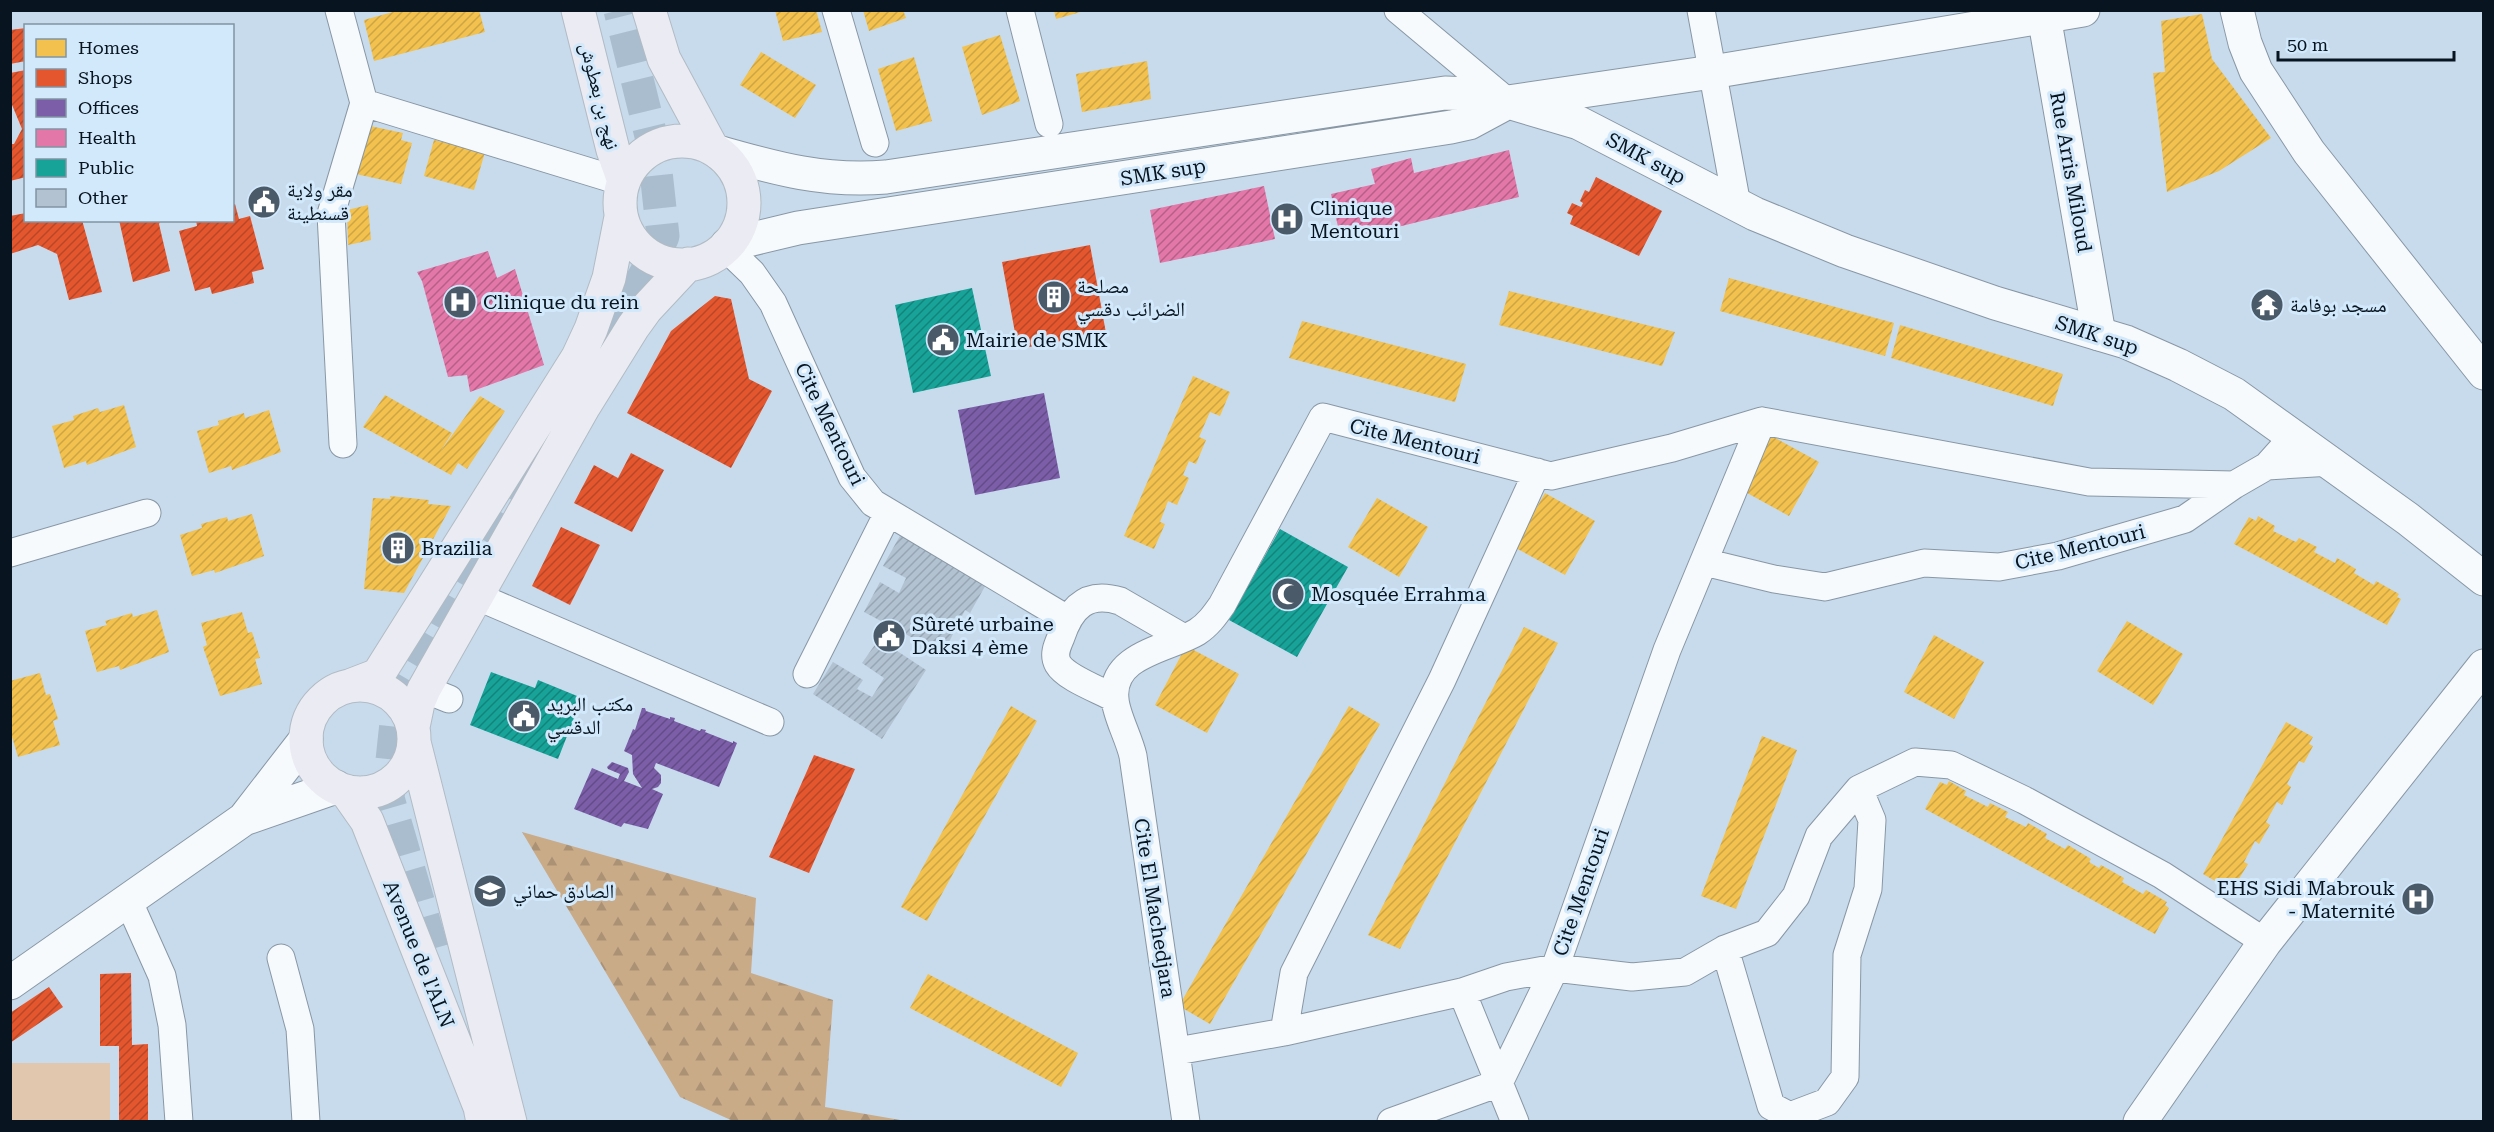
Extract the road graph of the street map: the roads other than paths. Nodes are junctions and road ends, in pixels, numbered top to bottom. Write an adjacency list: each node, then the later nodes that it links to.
1 (339, 10): 13 (street)
2 (578, 10): 17 (main road, نهج بن بعطوش)
3 (649, 10): 16 (main road)
4 (836, 10): 15 (street)
5 (1020, 10): 14 (street)
6 (1398, 10): 12 (street)
7 (1701, 10): 11 (street)
8 (2083, 10): 10 (main road)
9 (2236, 10): 23 (main road)
10 (2044, 13): 11 (main road); 22 (main road, Rue Arris Miloud)
11 (1712, 72): 12 (main road); 18 (street)
12 (1508, 102): 16 (main road); 18 (main road, SMK sup); 20 (main road, SMK sup)
13 (364, 104): 17 (street); 26 (street)
14 (1049, 124)
15 (874, 143)
16 (715, 150): 17 (main road); 20 (main road)
17 (623, 182): 19 (main road)
18 (1737, 205): 22 (main road, SMK sup)
19 (621, 217): 21 (main road); 41 (main road)
20 (726, 246): 21 (main road); 32 (street, Cite Mentouri)
21 (688, 264): 36 (main road)
22 (2099, 334): 25 (main road, SMK sup)
23 (2484, 373)
24 (1762, 421): 29 (street, Cite Mentouri); 30 (street, Cite Mentouri); 34 (street, Cite Mentouri)
25 (2293, 436): 27 (main road, SMK sup); 28 (street, Cite Mentouri)
26 (343, 444)
27 (2331, 462): 28 (street, Cite Mentouri); 35 (main road, SMK sup)
28 (2267, 466): 30 (street, Cite Mentouri)
29 (1537, 472): 38 (street, Cite Mentouri); 57 (street)
30 (2234, 485): 34 (street, Cite Mentouri)
31 (147, 513): 33 (street)
32 (888, 513): 37 (street, Cite Mentouri); 40 (street)
33 (10, 553)
34 (1704, 562): 54 (street, Cite Mentouri)
35 (2484, 579)
36 (476, 596): 43 (street); 44 (main road)
37 (1067, 619): 38 (street); 42 (street)
38 (1184, 638): 42 (street, Cite Mentouri)
39 (2484, 666): 50 (main road)
40 (807, 674)
41 (352, 685): 44 (main road); 45 (main road)
42 (1114, 698): 58 (street, Cite El Machedjara)
43 (770, 722)
44 (413, 735): 46 (main road); 65 (main road)
45 (306, 740): 46 (main road); 48 (main road)
46 (341, 789): 48 (main road); 63 (main road, Avenue de l'ALN)
47 (1859, 789): 50 (street); 52 (street); 52 (street)
48 (244, 819): 49 (main road)
49 (128, 900): 55 (main road); 61 (street)
50 (2265, 942): 68 (main road)
51 (432, 949): 64 (main road)
52 (1725, 949): 54 (street)
53 (281, 958): 62 (street)
54 (1555, 968): 56 (street); 59 (street, Cite Mentouri)
55 (10, 983)
56 (1462, 992): 57 (street); 59 (street)
57 (1284, 1032): 58 (street)
58 (1177, 1051): 66 (street, Cite El Machedjara)
59 (1498, 1083): 60 (street); 67 (street)
60 (1393, 1121)
61 (179, 1122)
62 (306, 1122)
63 (483, 1122)
64 (497, 1122)
65 (510, 1122)
66 (1186, 1122)
67 (1515, 1122)
68 (2140, 1122)

